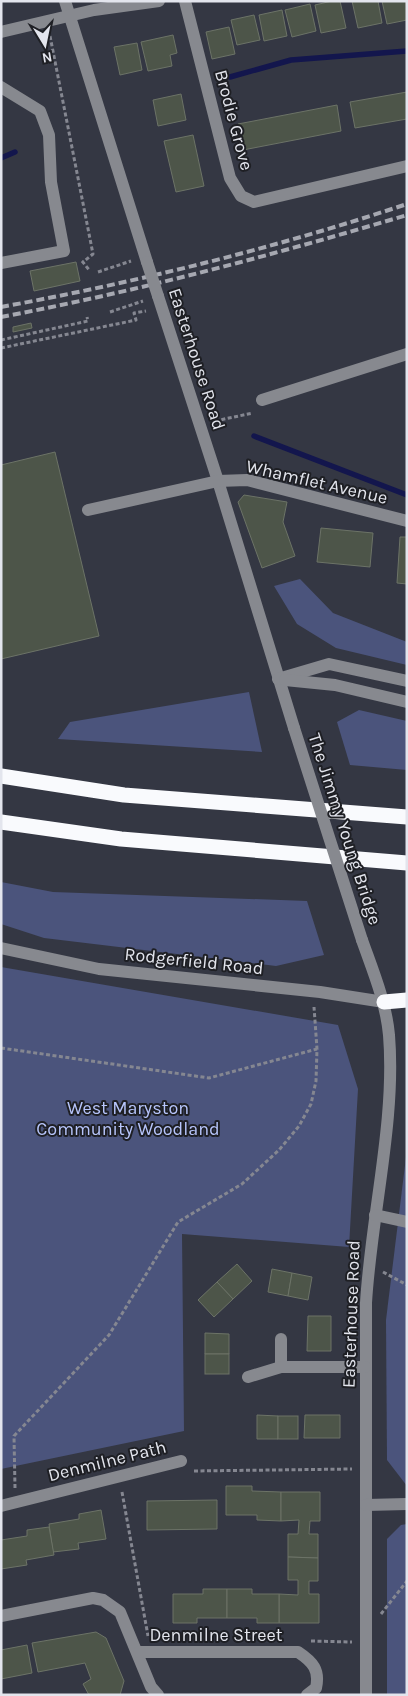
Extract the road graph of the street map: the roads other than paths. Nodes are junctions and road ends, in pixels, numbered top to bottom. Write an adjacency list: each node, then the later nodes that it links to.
1 (65, 1): 4 (street, Easterhouse Road)
2 (159, 1): 4 (street)
3 (185, 1): 7 (street, Brodie Grove)
4 (70, 15): 5 (street); 11 (street, Easterhouse Road, bridge)
5 (1, 32)
6 (1, 87): 8 (street)
7 (407, 166)
8 (1, 263)
9 (407, 354): 10 (street)
10 (262, 400)
11 (218, 481): 12 (street, Whamflet Avenue); 13 (street, Whamflet Avenue); 14 (street, Easterhouse Road)
12 (88, 510)
13 (407, 520)
14 (278, 679): 15 (street); 16 (street); 17 (street, Easterhouse Road)
15 (407, 681)
16 (407, 702)
17 (294, 728): 22 (street, The Jimmy Young Bridge, bridge)
18 (1, 776): 19 (highway)
19 (407, 818)
20 (1, 822): 21 (highway)
21 (407, 863)
22 (362, 940): 25 (street, Easterhouse Road)
23 (1, 948): 25 (street, Rodgerfield Road)
24 (407, 1000): 25 (highway)
25 (384, 1002): 26 (street, Easterhouse Road)
26 (375, 1215): 27 (street); 30 (street, Easterhouse Road)
27 (407, 1222)
28 (281, 1339): 29 (street)
29 (281, 1367): 30 (street); 31 (street)
30 (365, 1367): 33 (street, Easterhouse Road)
31 (248, 1377)
32 (181, 1461): 35 (street, Denmilne Path)
33 (366, 1504): 34 (street); 40 (street, Easterhouse Road)
34 (407, 1504)
35 (1, 1506)
36 (1, 1616): 37 (street, Denmilne Street)
37 (145, 1652): 38 (street, Denmilne Street); 39 (street, Denmilne Street)
38 (157, 1695)
39 (307, 1695)
40 (366, 1695)

